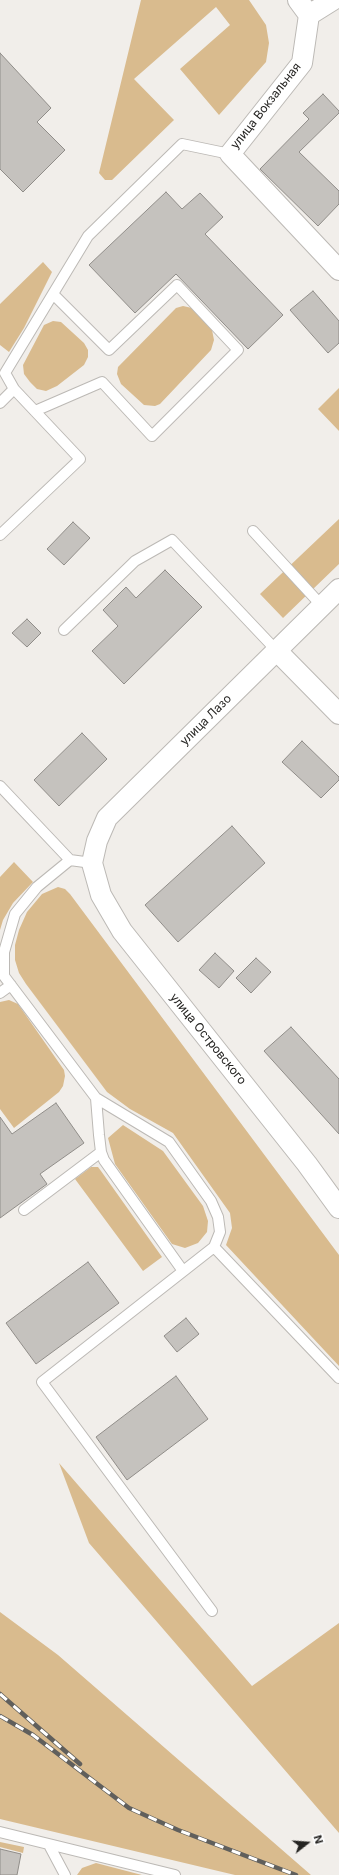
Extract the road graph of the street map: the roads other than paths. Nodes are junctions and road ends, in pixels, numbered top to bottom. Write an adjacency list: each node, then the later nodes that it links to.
1 (333, 0): 2 (street)
2 (304, 8): 3 (street, улица Вокзальная)
3 (230, 154): 4 (street, улица Вокзальная); 5 (lane)
4 (339, 270)
5 (53, 294): 6 (lane); 8 (lane)
6 (14, 389): 7 (lane); 8 (lane)
7 (0, 403)
8 (35, 411): 10 (lane)
9 (253, 531): 12 (lane)
10 (0, 535)
11 (339, 589): 12 (street, улица Лазо)
12 (322, 606): 14 (street, улица Лазо)
13 (64, 630): 14 (lane)
14 (276, 650): 15 (street); 18 (street, улица Лазо)
15 (339, 714)
16 (0, 786): 17 (lane)
17 (70, 860): 18 (lane); 19 (lane)
18 (92, 863): 23 (street, улица Островского)
19 (11, 985): 20 (lane); 21 (lane)
20 (0, 993)
21 (96, 1098): 22 (lane); 25 (lane)
22 (101, 1152): 24 (lane); 26 (lane)
23 (339, 1208)
24 (24, 1210)
25 (214, 1247): 26 (lane); 27 (lane)
26 (183, 1271): 28 (lane)
27 (339, 1378)
28 (212, 1611)
29 (0, 1832): 30 (lane)
30 (49, 1845): 31 (lane); 32 (lane)
31 (65, 1875)
32 (175, 1875)

